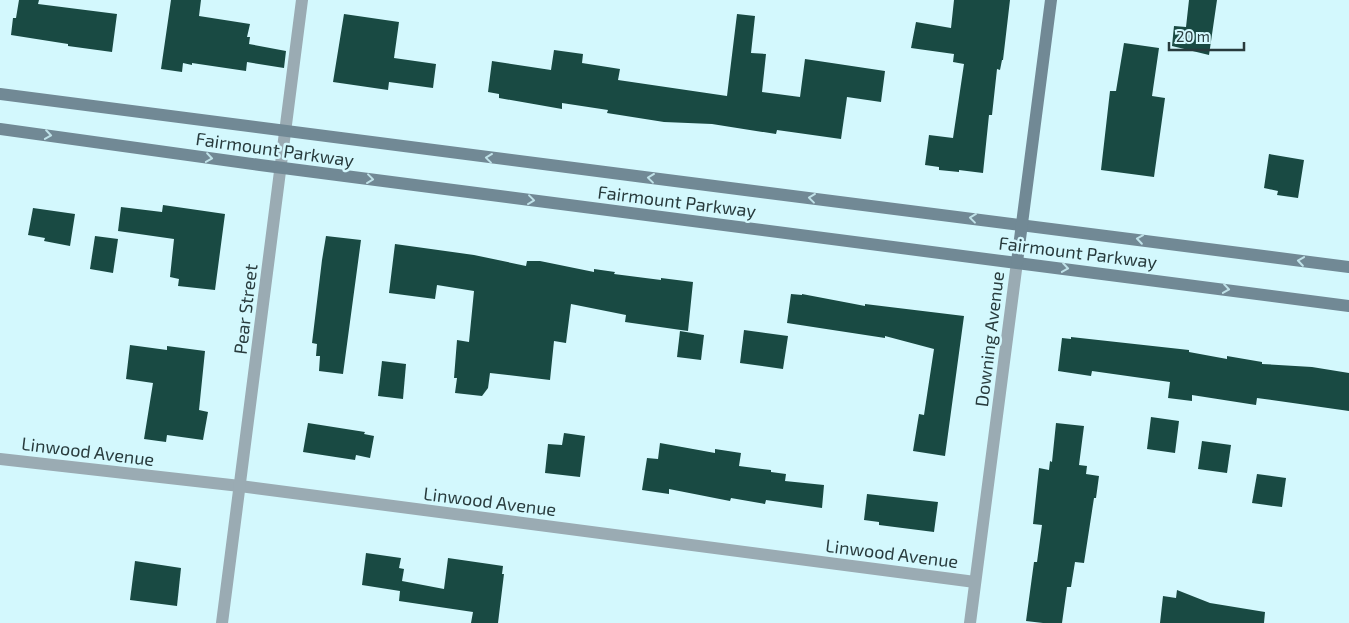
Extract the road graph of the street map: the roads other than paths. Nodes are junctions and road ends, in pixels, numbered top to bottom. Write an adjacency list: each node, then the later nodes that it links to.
1 (302, 0): 5 (street, Pear Street)
2 (1050, 0): 7 (street, Downing Avenue)
3 (0, 94): 5 (street, Fairmount Parkway)
4 (0, 129): 6 (street, Fairmount Parkway, one-way to 6)
5 (285, 132): 6 (street, Pear Street); 7 (street, Fairmount Parkway, one-way to 5)
6 (281, 168): 8 (street, Fairmount Parkway, one-way to 8); 12 (street, Pear Street)
7 (1022, 224): 8 (street, Downing Avenue); 9 (street, Fairmount Parkway, one-way to 7)
8 (1017, 262): 10 (street, Fairmount Parkway, one-way to 10); 13 (street, Downing Avenue)
9 (1349, 267)
10 (1349, 306)
11 (0, 459): 12 (street, Linwood Avenue)
12 (240, 486): 13 (street, Linwood Avenue); 14 (street, Pear Street)
13 (975, 582): 15 (street, Downing Avenue)
14 (222, 623)
15 (970, 623)

